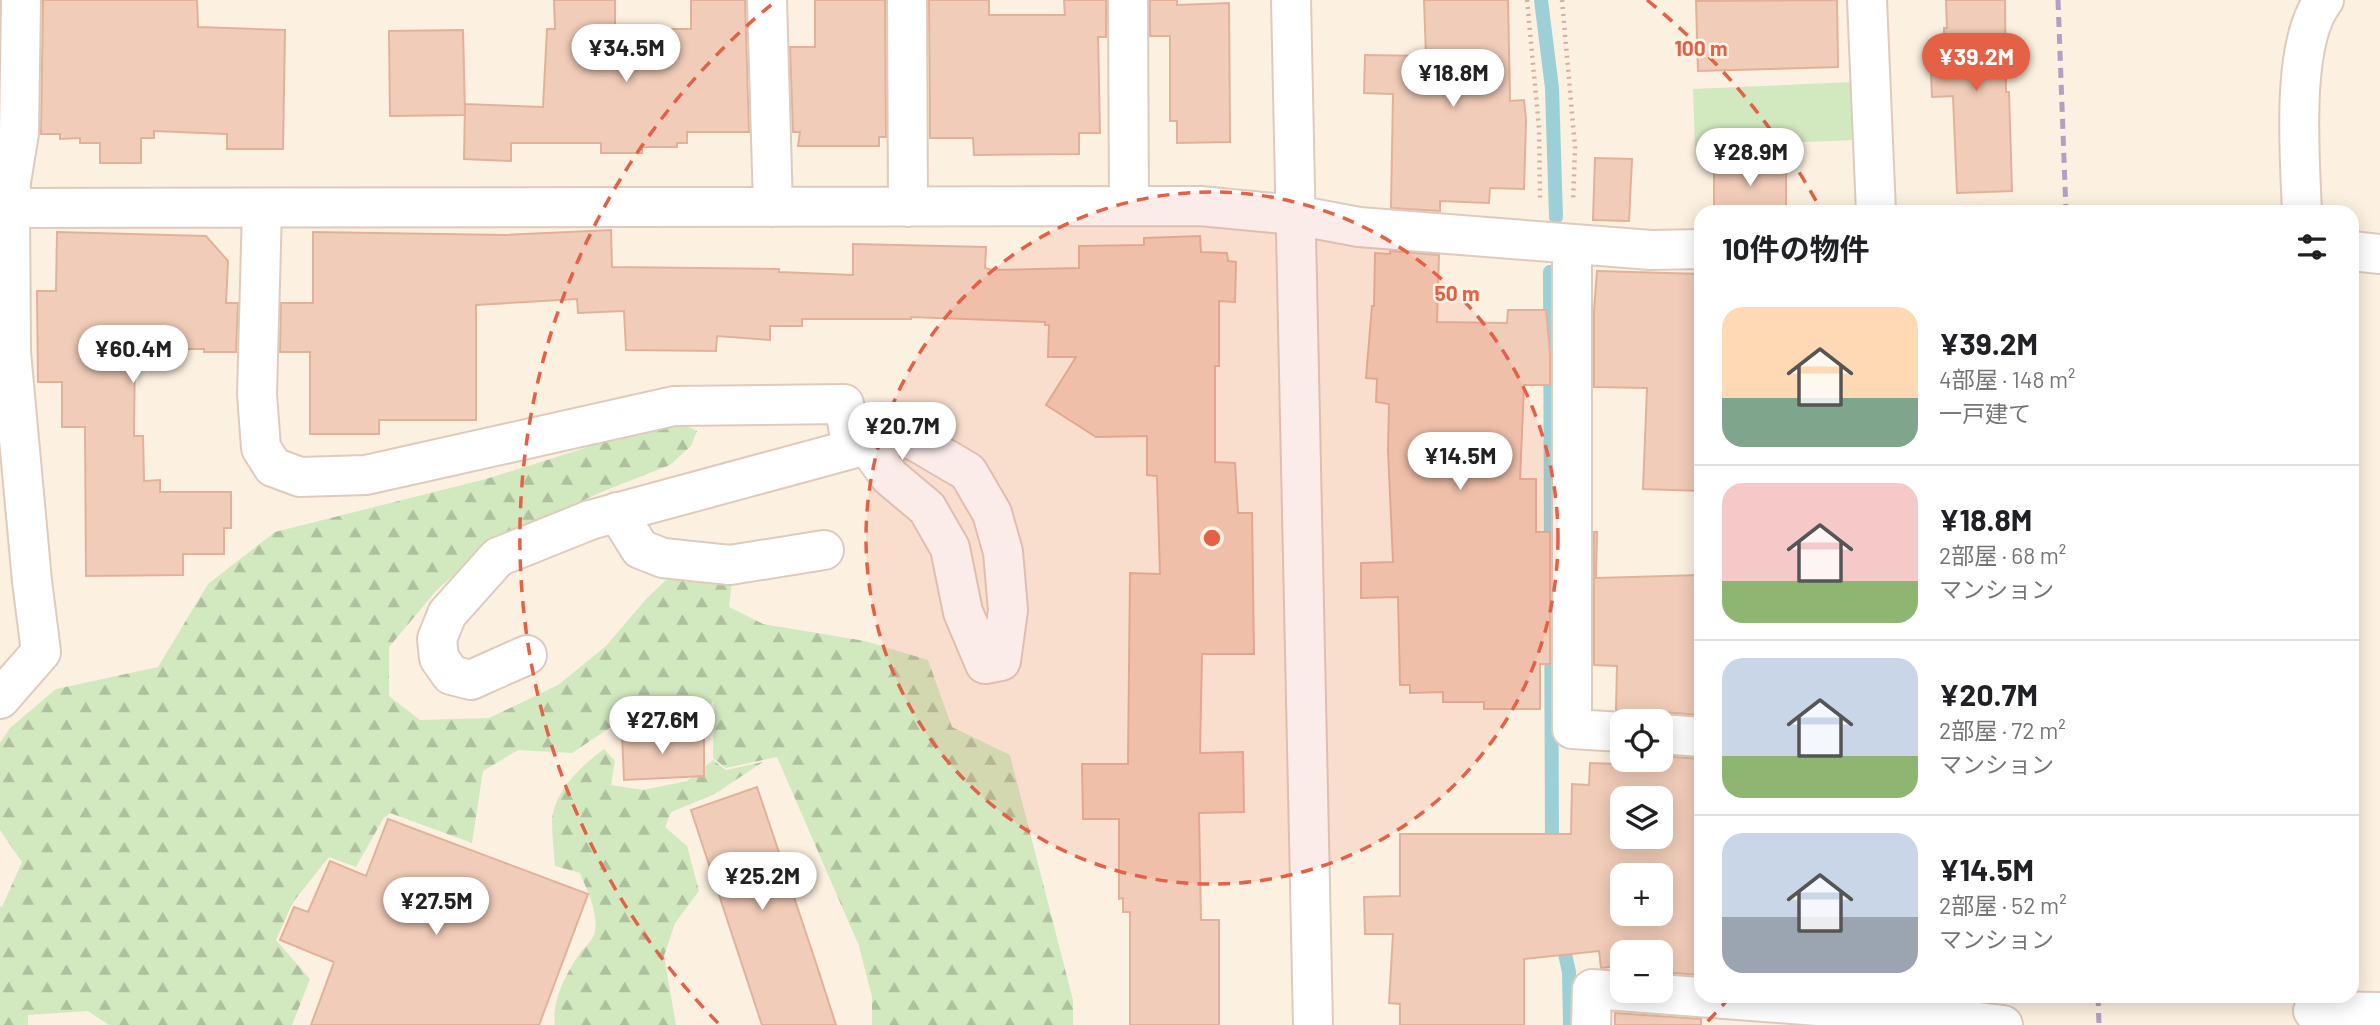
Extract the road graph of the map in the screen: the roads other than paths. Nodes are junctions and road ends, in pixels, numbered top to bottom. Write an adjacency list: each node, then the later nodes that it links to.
1 (21, 0): 13 (street)
2 (767, 0): 11 (street)
3 (907, 0): 12 (street)
4 (1128, 0): 10 (street)
5 (1291, 0): 15 (street)
6 (1867, 0): 8 (street)
7 (2325, 0): 9 (street)
8 (1876, 205)
9 (2302, 205)
10 (1129, 206): 12 (street); 15 (street)
11 (772, 207): 12 (street); 14 (street)
12 (908, 207)
13 (5, 208): 14 (street); 24 (street)
14 (262, 208): 20 (street)
15 (1294, 215): 16 (street); 33 (street)
16 (1556, 243): 17 (street); 25 (street)
17 (1694, 250)
18 (2359, 252): 19 (street)
19 (2380, 254)
20 (860, 425): 20 (street); 21 (street)
21 (617, 512): 22 (street); 23 (street)
22 (824, 550)
23 (527, 655)
24 (0, 699)
25 (1610, 731)
26 (1673, 735): 27 (street)
27 (1694, 736)
28 (1694, 996): 34 (street)
29 (1786, 1003): 30 (street)
30 (1897, 1011): 35 (street)
31 (2313, 1011): 32 (street)
32 (2380, 1012)
33 (1313, 1025)
34 (1591, 1025)
35 (2003, 1025)

